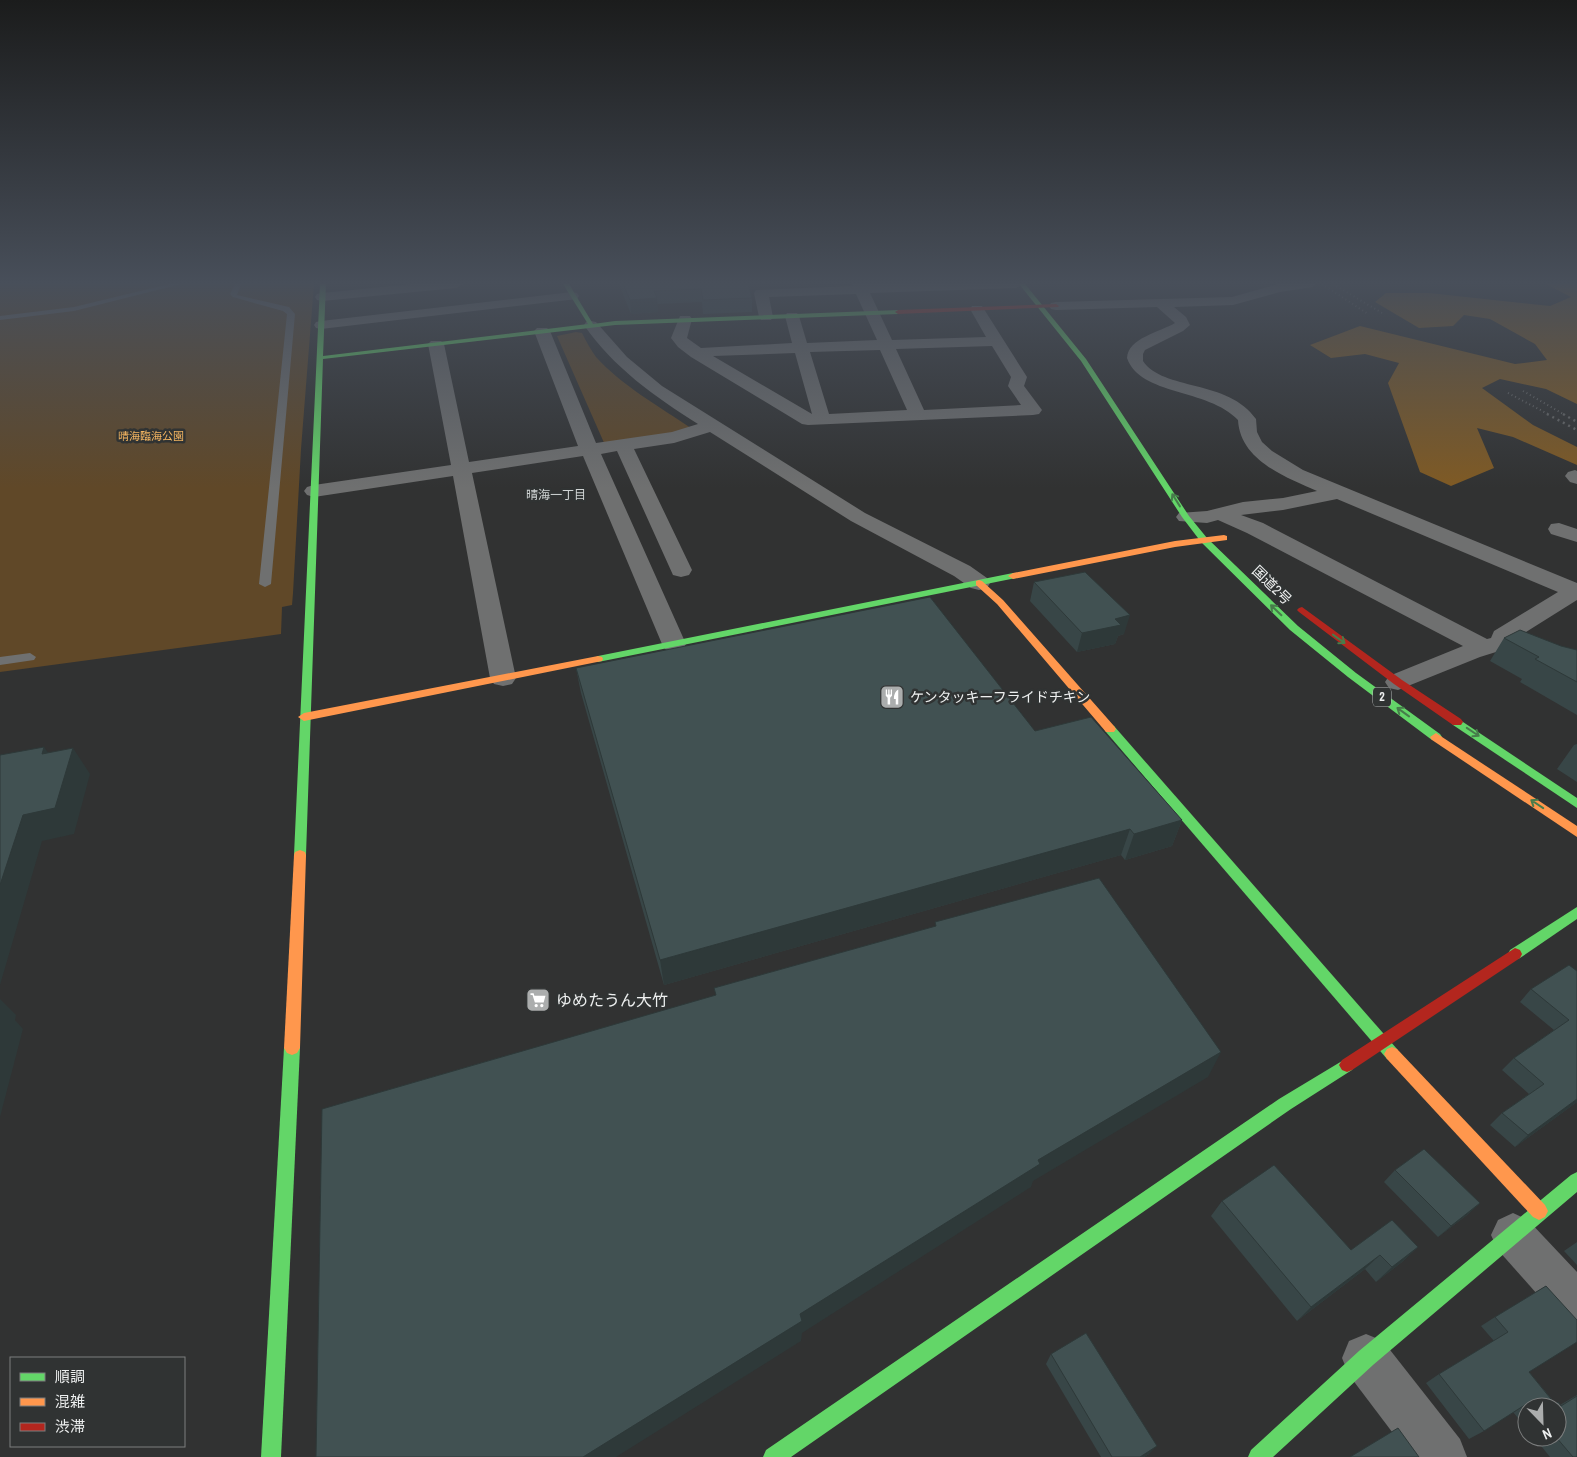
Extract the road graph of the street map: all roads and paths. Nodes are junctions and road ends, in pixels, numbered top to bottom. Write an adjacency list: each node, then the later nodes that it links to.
1 (287, 352): 29 (lane)
2 (319, 352): 15 (main road)
3 (369, 352): 15 (main road)
4 (438, 352): 21 (street)
5 (550, 352): 20 (street)
6 (612, 352): 18 (street)
7 (694, 352): 14 (street)
8 (704, 352): 14 (street)
9 (802, 352): 17 (street)
10 (889, 352): 16 (street)
11 (1003, 352): 16 (street)
12 (1079, 352): 24 (main road, 国道2号 / 2, one-way to 12)
13 (1135, 352): 23 (street)
14 (697, 354): 17 (street)
15 (319, 358): 22 (main road)
16 (918, 416): 17 (street)
17 (822, 420)
18 (713, 425): 19 (street); 28 (street)
19 (623, 444): 20 (street); 27 (street)
20 (589, 449): 21 (street); 32 (street)
21 (460, 469): 22 (street); 36 (street)
22 (314, 491): 38 (main road)
23 (1339, 493): 25 (street); 30 (street)
24 (1191, 509): 25 (street); 26 (main road, 国道2号 / 2)
25 (1214, 515): 26 (main road); 33 (street)
26 (1204, 540): 28 (main road); 40 (main road, 国道2号 / 2, one-way to 26)
27 (681, 570)
28 (979, 583): 32 (main road); 42 (main road)
29 (265, 584)
30 (1576, 591): 33 (street)
31 (1290, 600): 37 (main road, 国道2号 / 2, one-way to 37)
32 (674, 644): 36 (main road)
33 (1504, 646): 37 (street)
34 (30, 657): 35 (lane)
35 (0, 661)
36 (503, 678): 38 (main road)
37 (1398, 682): 39 (main road, 国道2号 / 2, one-way to 39)
38 (304, 717): 47 (main road)
39 (1577, 804)
40 (1577, 832)
41 (1577, 912): 42 (main road)
42 (1382, 1043): 44 (main road); 48 (main road)
43 (1577, 1181): 44 (main road)
44 (1526, 1223): 45 (street); 46 (main road)
45 (1577, 1305)
46 (1366, 1358): 49 (main road); 50 (street)
47 (271, 1457)
48 (773, 1457)
49 (1258, 1457)
50 (1442, 1457)

